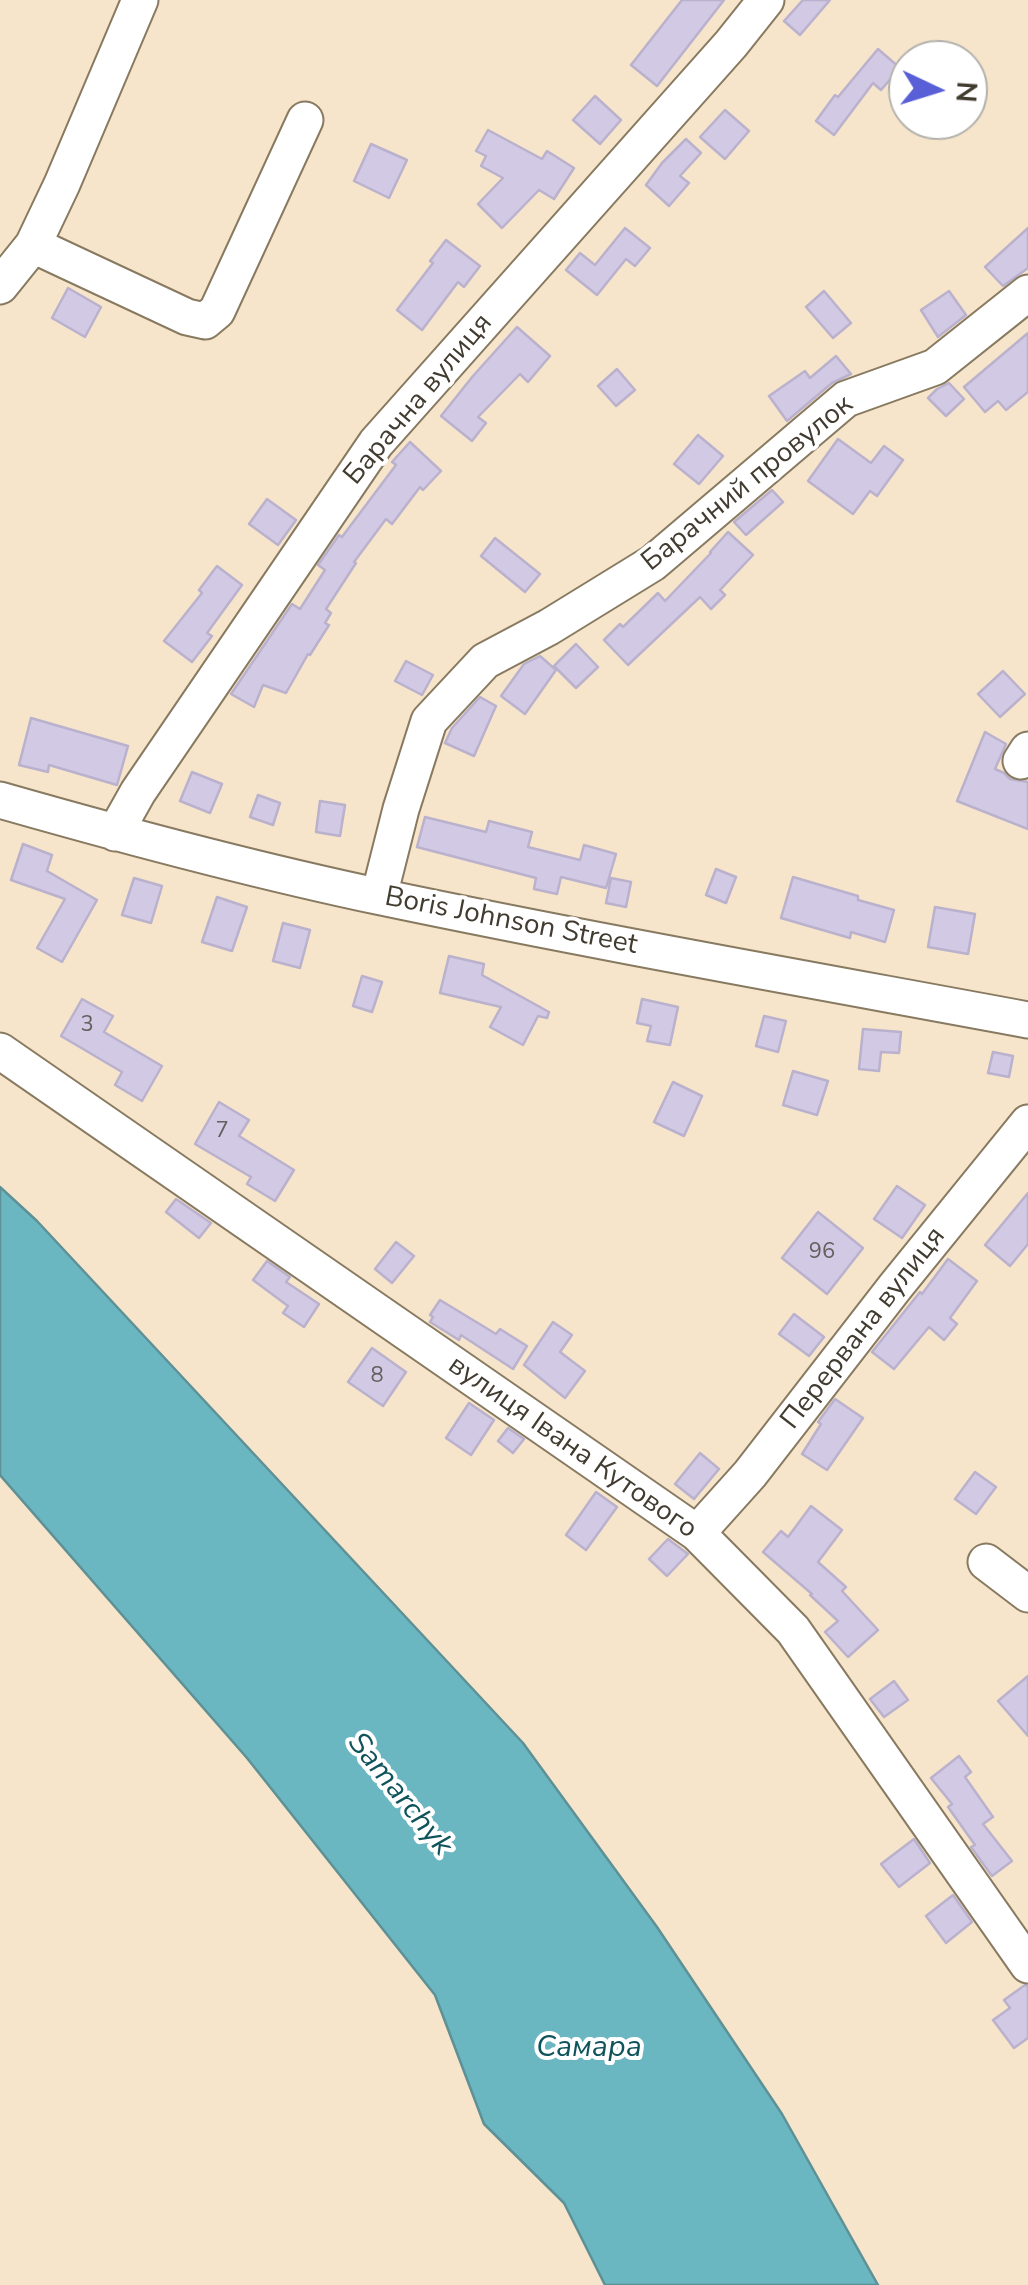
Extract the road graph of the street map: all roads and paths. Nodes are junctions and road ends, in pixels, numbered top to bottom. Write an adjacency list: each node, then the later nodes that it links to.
1 (140, 0): 4 (street)
2 (766, 0): 8 (street, Барачна вулиця)
3 (305, 120): 4 (street)
4 (32, 245): 5 (street)
5 (0, 286)
6 (1028, 292): 9 (street, Барачний провулок)
7 (0, 800): 8 (street, Boris Johnson Street)
8 (115, 833): 9 (street, Boris Johnson Street)
9 (378, 896): 10 (street, Boris Johnson Street)
10 (1028, 1020)
11 (0, 1051): 13 (street, вулиця Івана Кутового)
12 (1028, 1123): 13 (street, Перервана вулиця)
13 (696, 1532): 16 (street, вулиця Івана Кутового)
14 (986, 1562): 15 (street)
15 (1028, 1594)
16 (1028, 1965)

